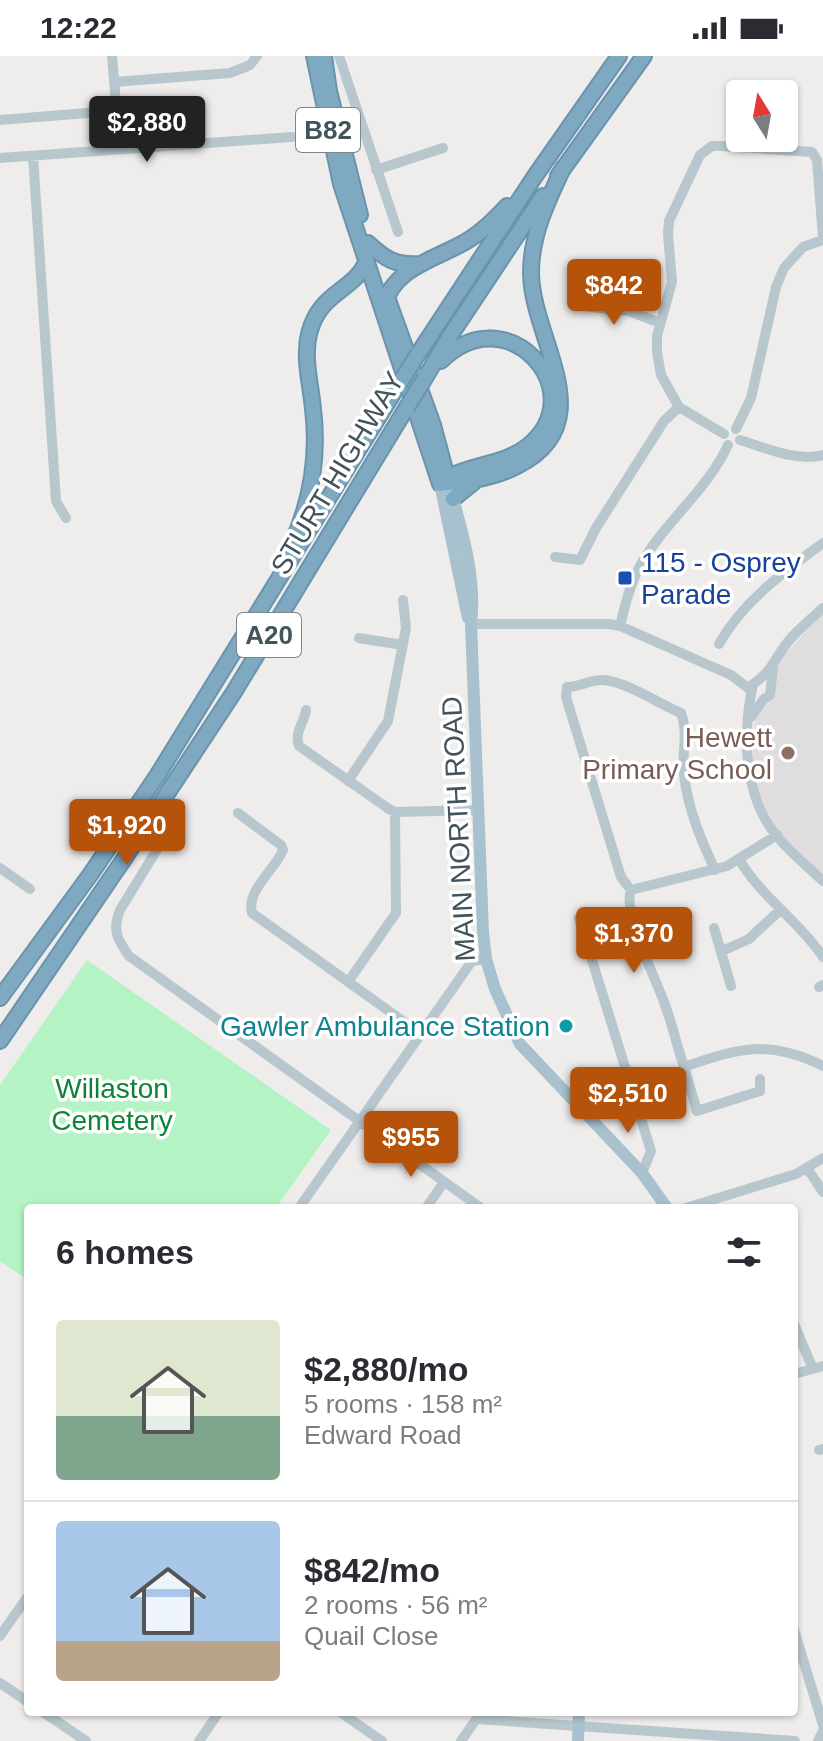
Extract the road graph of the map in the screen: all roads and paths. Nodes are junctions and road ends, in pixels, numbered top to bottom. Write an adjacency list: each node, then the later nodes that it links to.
1 (112, 56): 8 (street)
2 (257, 56): 8 (street)
3 (314, 56): 22 (highway, B82)
4 (324, 56): 20 (highway, B82)
5 (339, 56): 15 (street)
6 (619, 56): 16 (highway, STURT HIGHWAY / A20)
7 (644, 56): 14 (highway, STURT HIGHWAY / A20)
8 (114, 82): 9 (street)
9 (0, 120)
10 (292, 137): 12 (street)
11 (443, 148): 15 (street)
12 (33, 156): 13 (street); 36 (street)
13 (0, 158)
14 (563, 168): 26 (highway, STURT HIGHWAY / A20); 33 (highway)
15 (376, 170): 18 (street)
16 (535, 176): 21 (highway); 41 (highway, STURT HIGHWAY / A20, bridge)
17 (821, 178): 19 (street); 25 (street)
18 (398, 232)
19 (823, 239): 29 (street)
20 (368, 243): 21 (highway); 22 (highway, B82)
21 (420, 264): 22 (highway)
22 (376, 280): 24 (highway, B82); 24 (highway); 28 (highway, B82); 41 (highway)
23 (574, 305): 25 (street)
24 (383, 313): 34 (highway, B82)
25 (660, 323): 27 (street)
26 (425, 378): 32 (highway); 72 (highway, STURT HIGHWAY / A20, bridge)
27 (679, 407): 30 (street); 38 (street)
28 (433, 425): 32 (highway); 34 (highway, B82)
29 (738, 434): 30 (street); 31 (street)
30 (726, 439): 42 (street)
31 (823, 455)
32 (463, 470): 34 (highway)
33 (485, 477): 34 (highway); 35 (highway)
34 (444, 482): 35 (main road, MAIN NORTH ROAD); 43 (main road, MAIN NORTH ROAD)
35 (453, 499): 43 (main road, MAIN NORTH ROAD)
36 (66, 518)
37 (823, 543): 45 (street)
38 (555, 557)
39 (403, 600): 46 (street)
40 (823, 608): 47 (street)
41 (260, 611): 70 (highway, STURT HIGHWAY / A20)
42 (620, 626): 43 (street); 48 (street)
43 (471, 628): 51 (main road, MAIN NORTH ROAD)
44 (359, 638): 46 (street)
45 (719, 644)
46 (403, 645): 50 (street)
47 (773, 668): 48 (street); 48 (street)
48 (757, 689): 55 (street)
49 (306, 710): 50 (street)
50 (348, 781): 52 (street)
51 (479, 810): 52 (street); 67 (main road, MAIN NORTH ROAD)
52 (395, 812): 68 (street)
53 (238, 813): 68 (street)
54 (172, 825): 76 (street)
55 (777, 835): 56 (street); 59 (street)
56 (739, 859): 58 (street); 62 (street)
57 (0, 868): 60 (street)
58 (715, 870): 61 (street); 61 (street)
59 (823, 881)
60 (30, 889)
61 (631, 890): 74 (street)
62 (780, 910): 65 (street); 66 (street)
63 (579, 918): 79 (street)
64 (714, 928): 65 (street)
65 (722, 951): 69 (street)
66 (823, 957)
67 (486, 959): 71 (street); 79 (main road, MAIN NORTH ROAD)
68 (348, 982): 71 (street)
69 (731, 986)
70 (0, 998)
71 (421, 1034): 76 (street)
72 (0, 1041)
73 (823, 1066): 74 (street)
74 (684, 1067): 75 (street)
75 (762, 1089)
76 (360, 1120): 80 (street); 82 (street)
77 (823, 1158): 78 (street)
78 (807, 1168): 81 (street); 86 (street)
79 (642, 1173): 85 (main road, MAIN NORTH ROAD)
80 (444, 1182): 83 (street); 84 (street)
81 (823, 1192)
82 (302, 1204)
83 (429, 1204)
84 (475, 1204)
85 (664, 1204)
86 (699, 1204)
87 (798, 1331): 88 (street)
88 (818, 1367): 89 (street)
89 (798, 1373)
90 (24, 1602): 91 (street)
91 (0, 1635)
92 (798, 1643): 100 (street)
93 (0, 1683): 94 (street)
94 (24, 1699)
95 (49, 1716): 104 (street)
96 (216, 1716): 105 (street)
97 (346, 1716): 106 (street)
98 (479, 1716): 101 (street); 107 (street)
99 (579, 1716): 101 (main road)
100 (823, 1725)
101 (578, 1726): 103 (street); 108 (main road)
102 (823, 1731): 110 (street)
103 (728, 1738): 109 (street)
104 (86, 1741)
105 (199, 1741)
106 (382, 1741)
107 (461, 1741)
108 (578, 1741)
109 (795, 1741)
110 (818, 1741)

